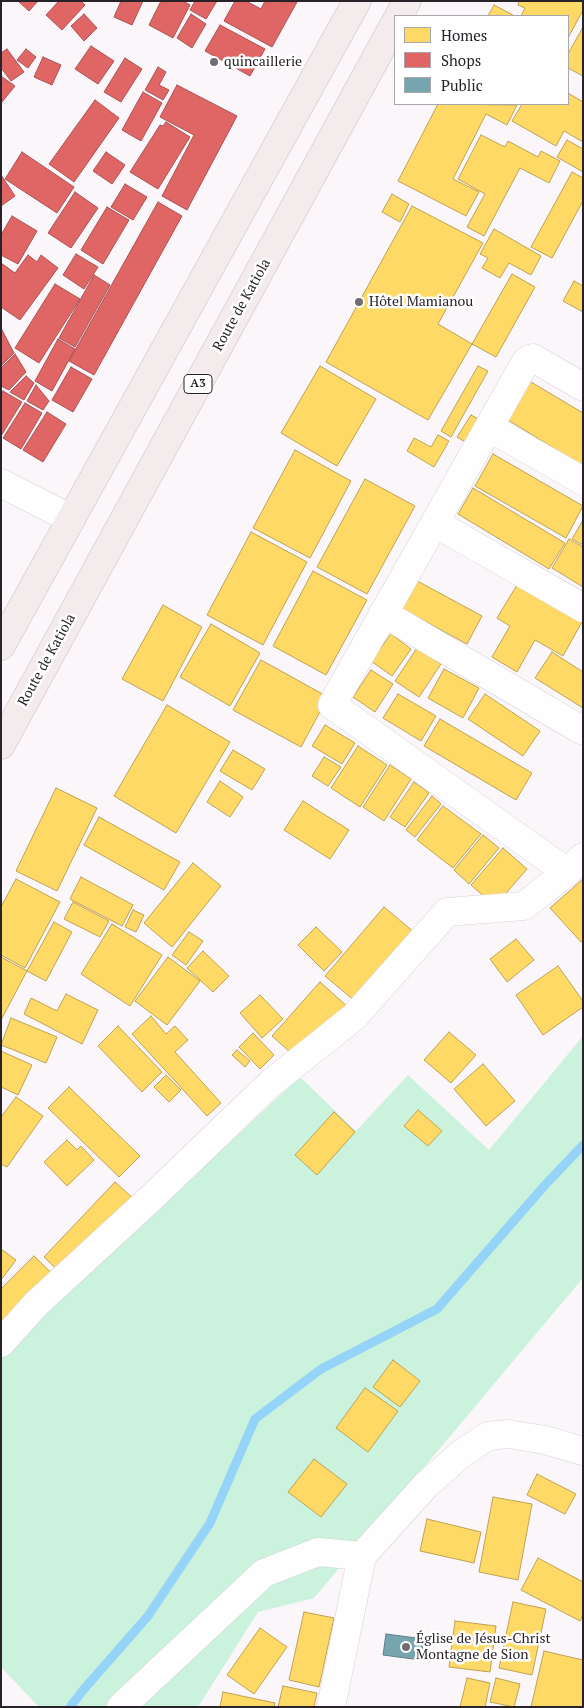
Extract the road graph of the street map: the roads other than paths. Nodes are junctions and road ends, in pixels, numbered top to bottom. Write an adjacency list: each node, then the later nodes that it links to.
1 (357, 1): 9 (highway)
2 (407, 1): 3 (highway)
3 (400, 15)
4 (394, 25): 15 (highway, Route de Katiola / A3)
5 (583, 387): 6 (street)
6 (490, 428): 7 (street); 10 (street)
7 (583, 481)
8 (1, 483): 9 (street)
9 (71, 519): 13 (highway)
10 (435, 523): 11 (street); 12 (street)
11 (583, 608)
12 (383, 613): 14 (street); 16 (street)
13 (1, 646)
14 (583, 731)
15 (1, 745)
16 (575, 865): 17 (street)
17 (1, 1343)
18 (583, 1451): 19 (street)
19 (362, 1556): 20 (street); 21 (street)
20 (121, 1707)
21 (331, 1707)

